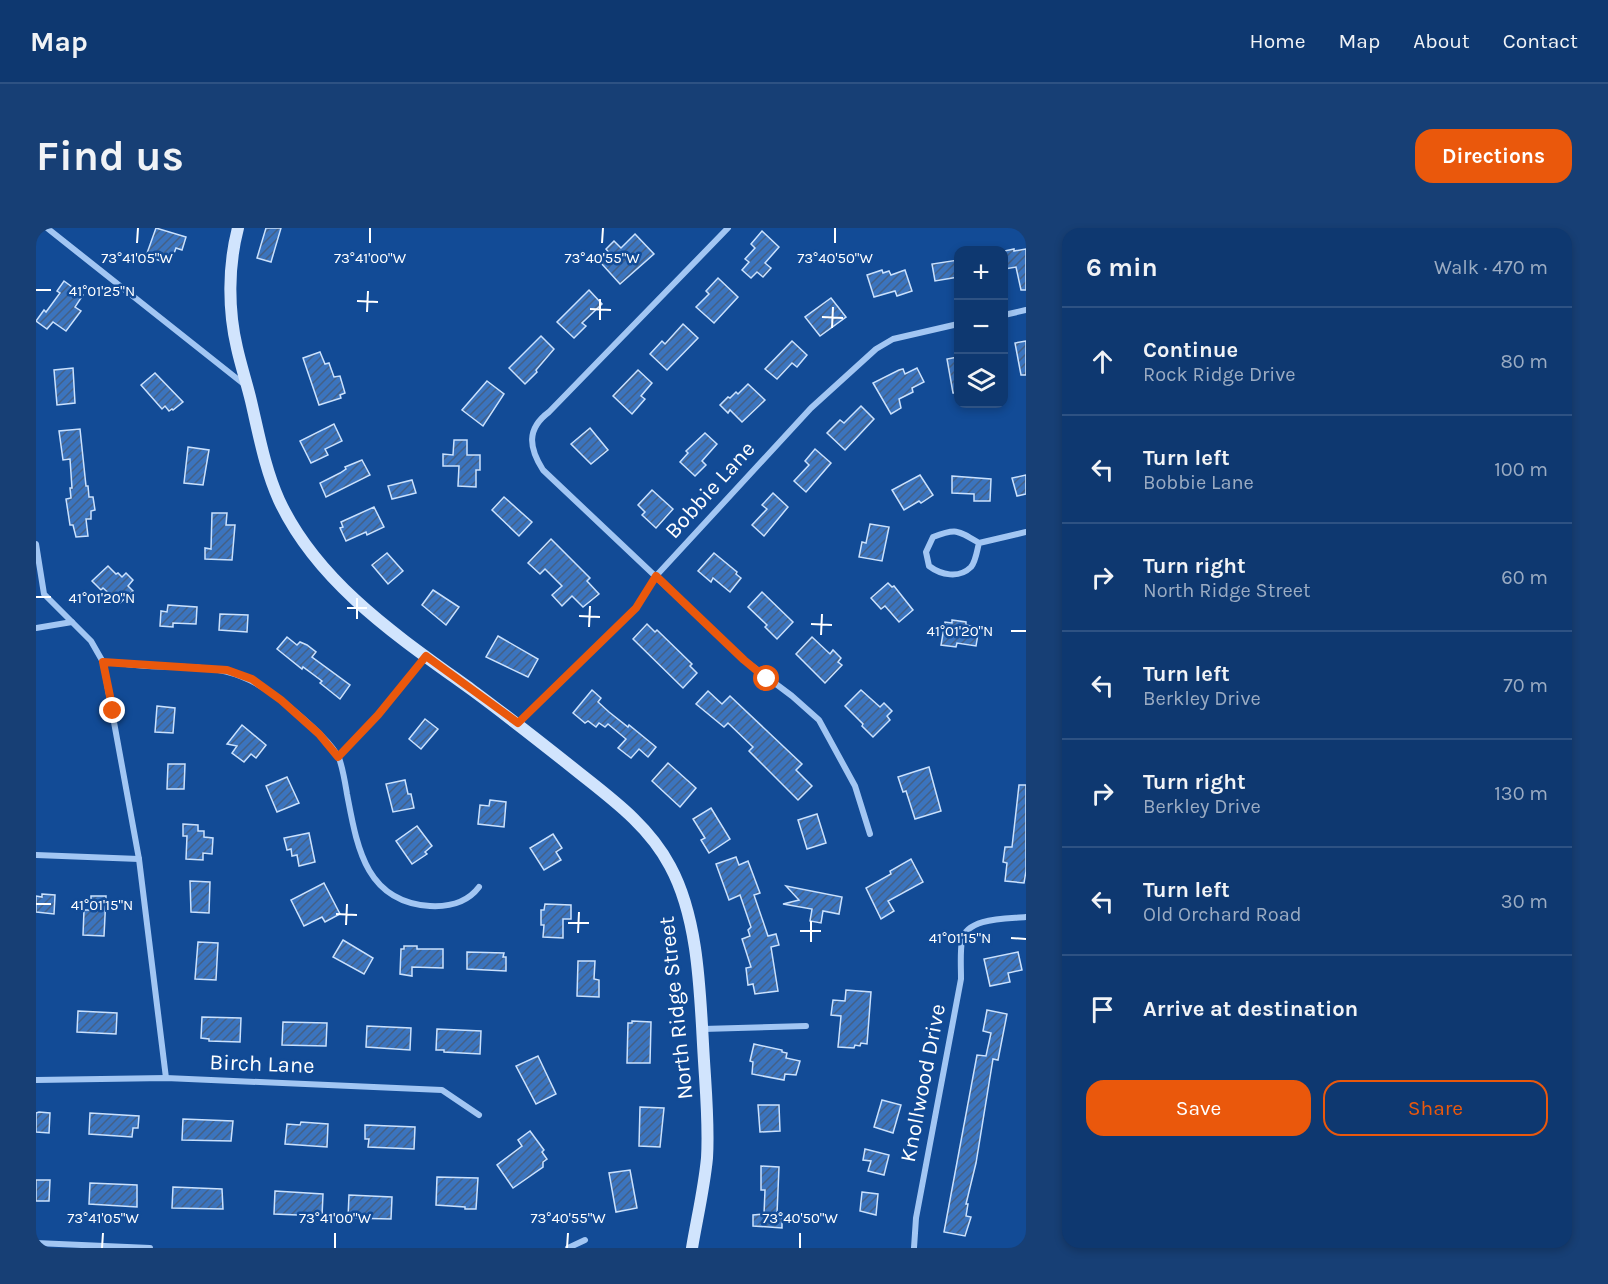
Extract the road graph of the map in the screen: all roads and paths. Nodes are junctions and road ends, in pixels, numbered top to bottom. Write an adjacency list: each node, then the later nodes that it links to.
1 (46, 228): 7 (street)
2 (238, 228): 7 (street, North Ridge Street)
3 (728, 228): 11 (street)
4 (1026, 310): 5 (street)
5 (1008, 314)
6 (954, 325): 11 (street, Bobbie Lane)
7 (248, 387): 14 (street, North Ridge Street)
8 (1026, 532): 9 (street)
9 (979, 543): 9 (street)
10 (36, 544): 12 (street)
11 (656, 576): 16 (street, Bobbie Lane); 18 (street)
12 (72, 622): 13 (street); 15 (street)
13 (36, 628)
14 (426, 656): 16 (street, North Ridge Street); 17 (street)
15 (103, 662): 17 (street); 20 (street)
16 (518, 723): 24 (street, North Ridge Street)
17 (338, 757): 21 (street)
18 (870, 834)
19 (36, 855): 20 (street)
20 (139, 860): 25 (street)
21 (479, 887)
22 (1026, 918): 33 (street, Knollwood Drive)
23 (806, 1026): 24 (street)
24 (702, 1029): 32 (street, North Ridge Street)
25 (166, 1078): 26 (street, Birch Lane); 27 (street, Birch Lane)
26 (36, 1080)
27 (479, 1115)
28 (585, 1240): 31 (street)
29 (36, 1244): 30 (street)
30 (150, 1248)
31 (568, 1248)
32 (692, 1248)
33 (914, 1248)

